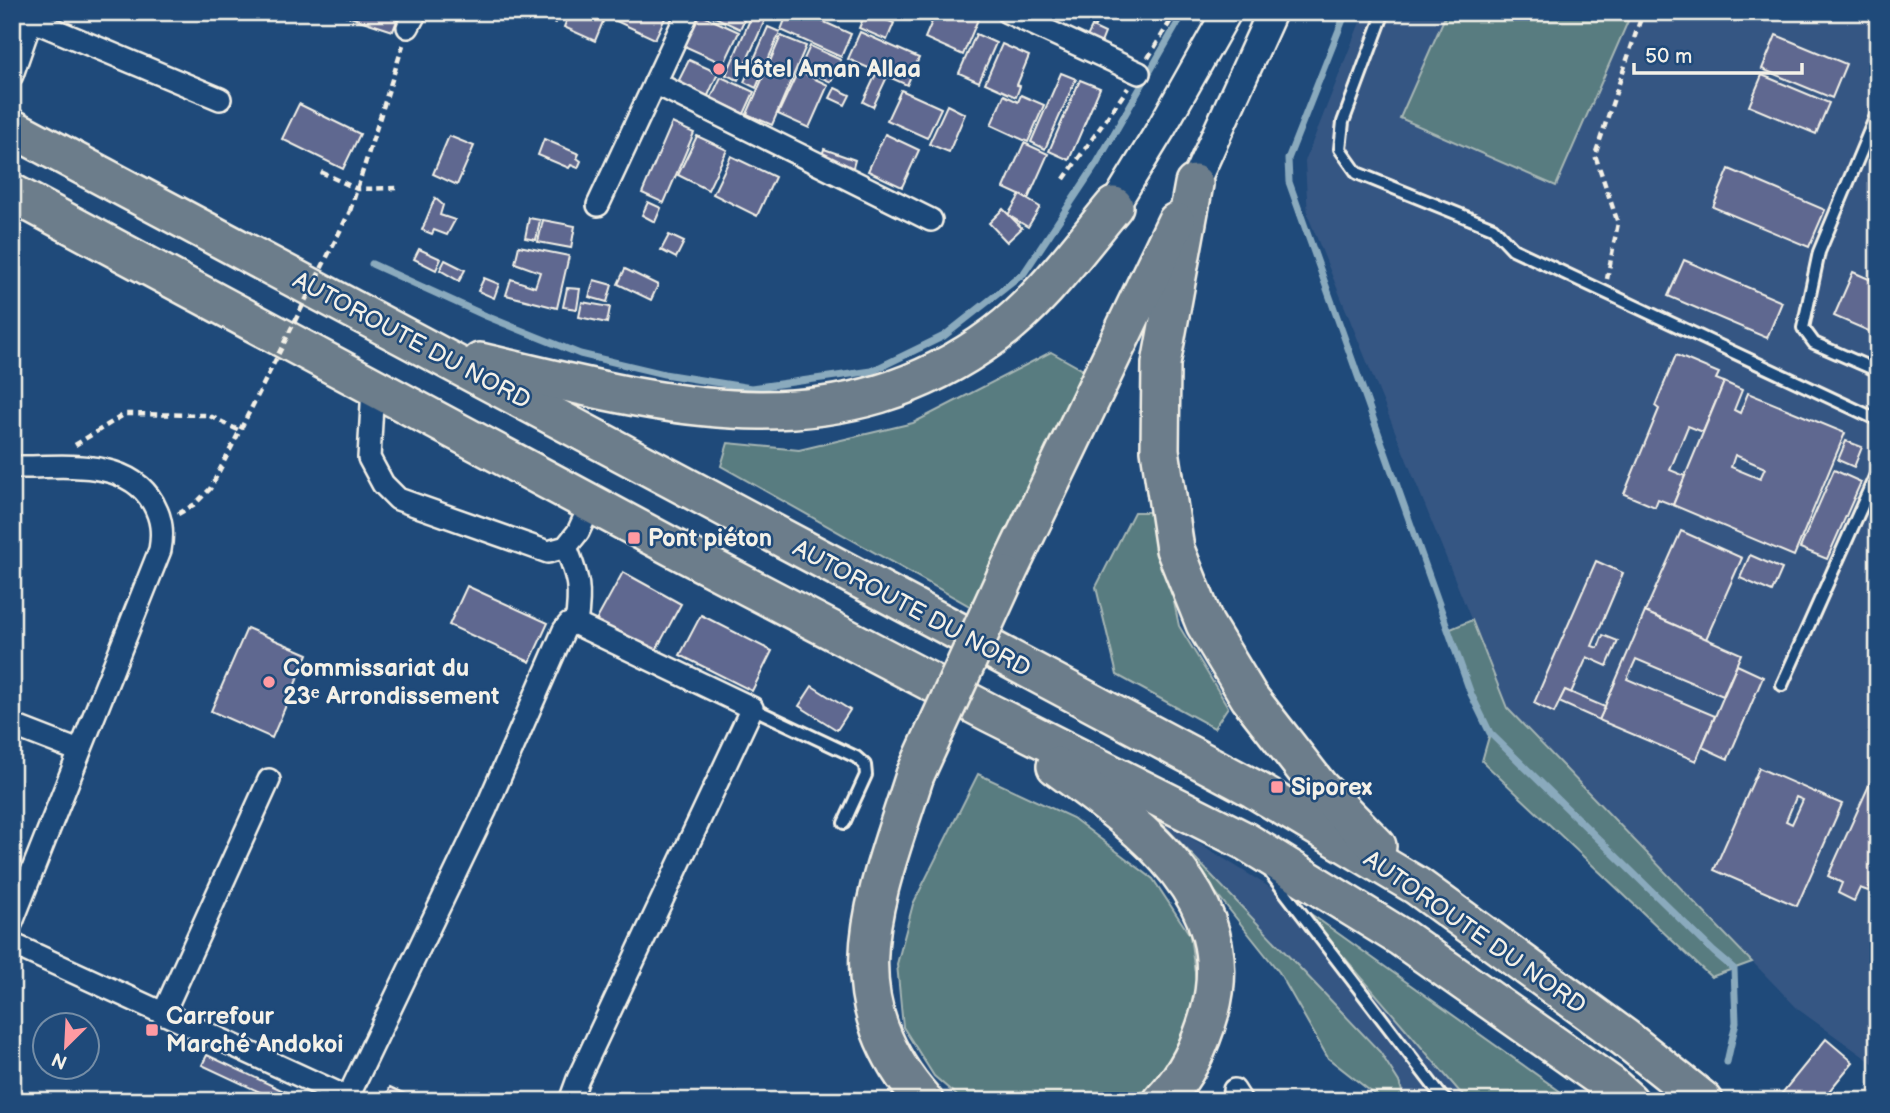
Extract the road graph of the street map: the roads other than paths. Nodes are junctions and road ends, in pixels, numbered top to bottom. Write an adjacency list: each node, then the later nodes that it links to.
1 (688, 12): 8 (street)
2 (1007, 12): 6 (street)
3 (1227, 12): 15 (main road)
4 (1272, 12): 12 (main road)
5 (1384, 12): 20 (lane)
6 (1139, 73)
7 (12, 75): 9 (street)
8 (655, 83): 14 (street); 16 (street)
9 (220, 99)
10 (1878, 111): 18 (lane)
11 (12, 128): 17 (highway, AUTOROUTE DU NORD)
12 (1194, 184): 34 (highway); 41 (highway, bridge)
13 (12, 193): 19 (highway, AUTOROUTE DU NORD)
14 (598, 205)
15 (1114, 206): 17 (highway)
16 (931, 220)
17 (431, 350): 34 (highway, AUTOROUTE DU NORD)
18 (1878, 371)
19 (373, 387): 23 (highway, AUTOROUTE DU NORD); 24 (street)
20 (1878, 420)
21 (12, 467): 30 (street)
22 (1878, 470): 26 (lane)
23 (591, 504): 24 (street); 28 (highway, AUTOROUTE DU NORD)
24 (566, 547): 25 (street)
25 (576, 624): 27 (street); 38 (street)
26 (1782, 685)
27 (752, 708): 32 (lane); 40 (street)
28 (990, 713): 33 (highway, AUTOROUTE DU NORD); 42 (highway)
29 (12, 725): 30 (street)
30 (79, 751): 35 (street)
31 (269, 780): 37 (street)
32 (844, 823)
33 (1245, 841): 39 (lane); 43 (highway, AUTOROUTE DU NORD)
34 (1417, 886): 44 (highway, AUTOROUTE DU NORD)
35 (12, 922)
36 (12, 944): 37 (street)
37 (163, 1014): 38 (street)
38 (352, 1099)
39 (1444, 1099)
40 (570, 1101)
41 (924, 1101)
42 (1162, 1101)
43 (1629, 1101)
44 (1704, 1101)

